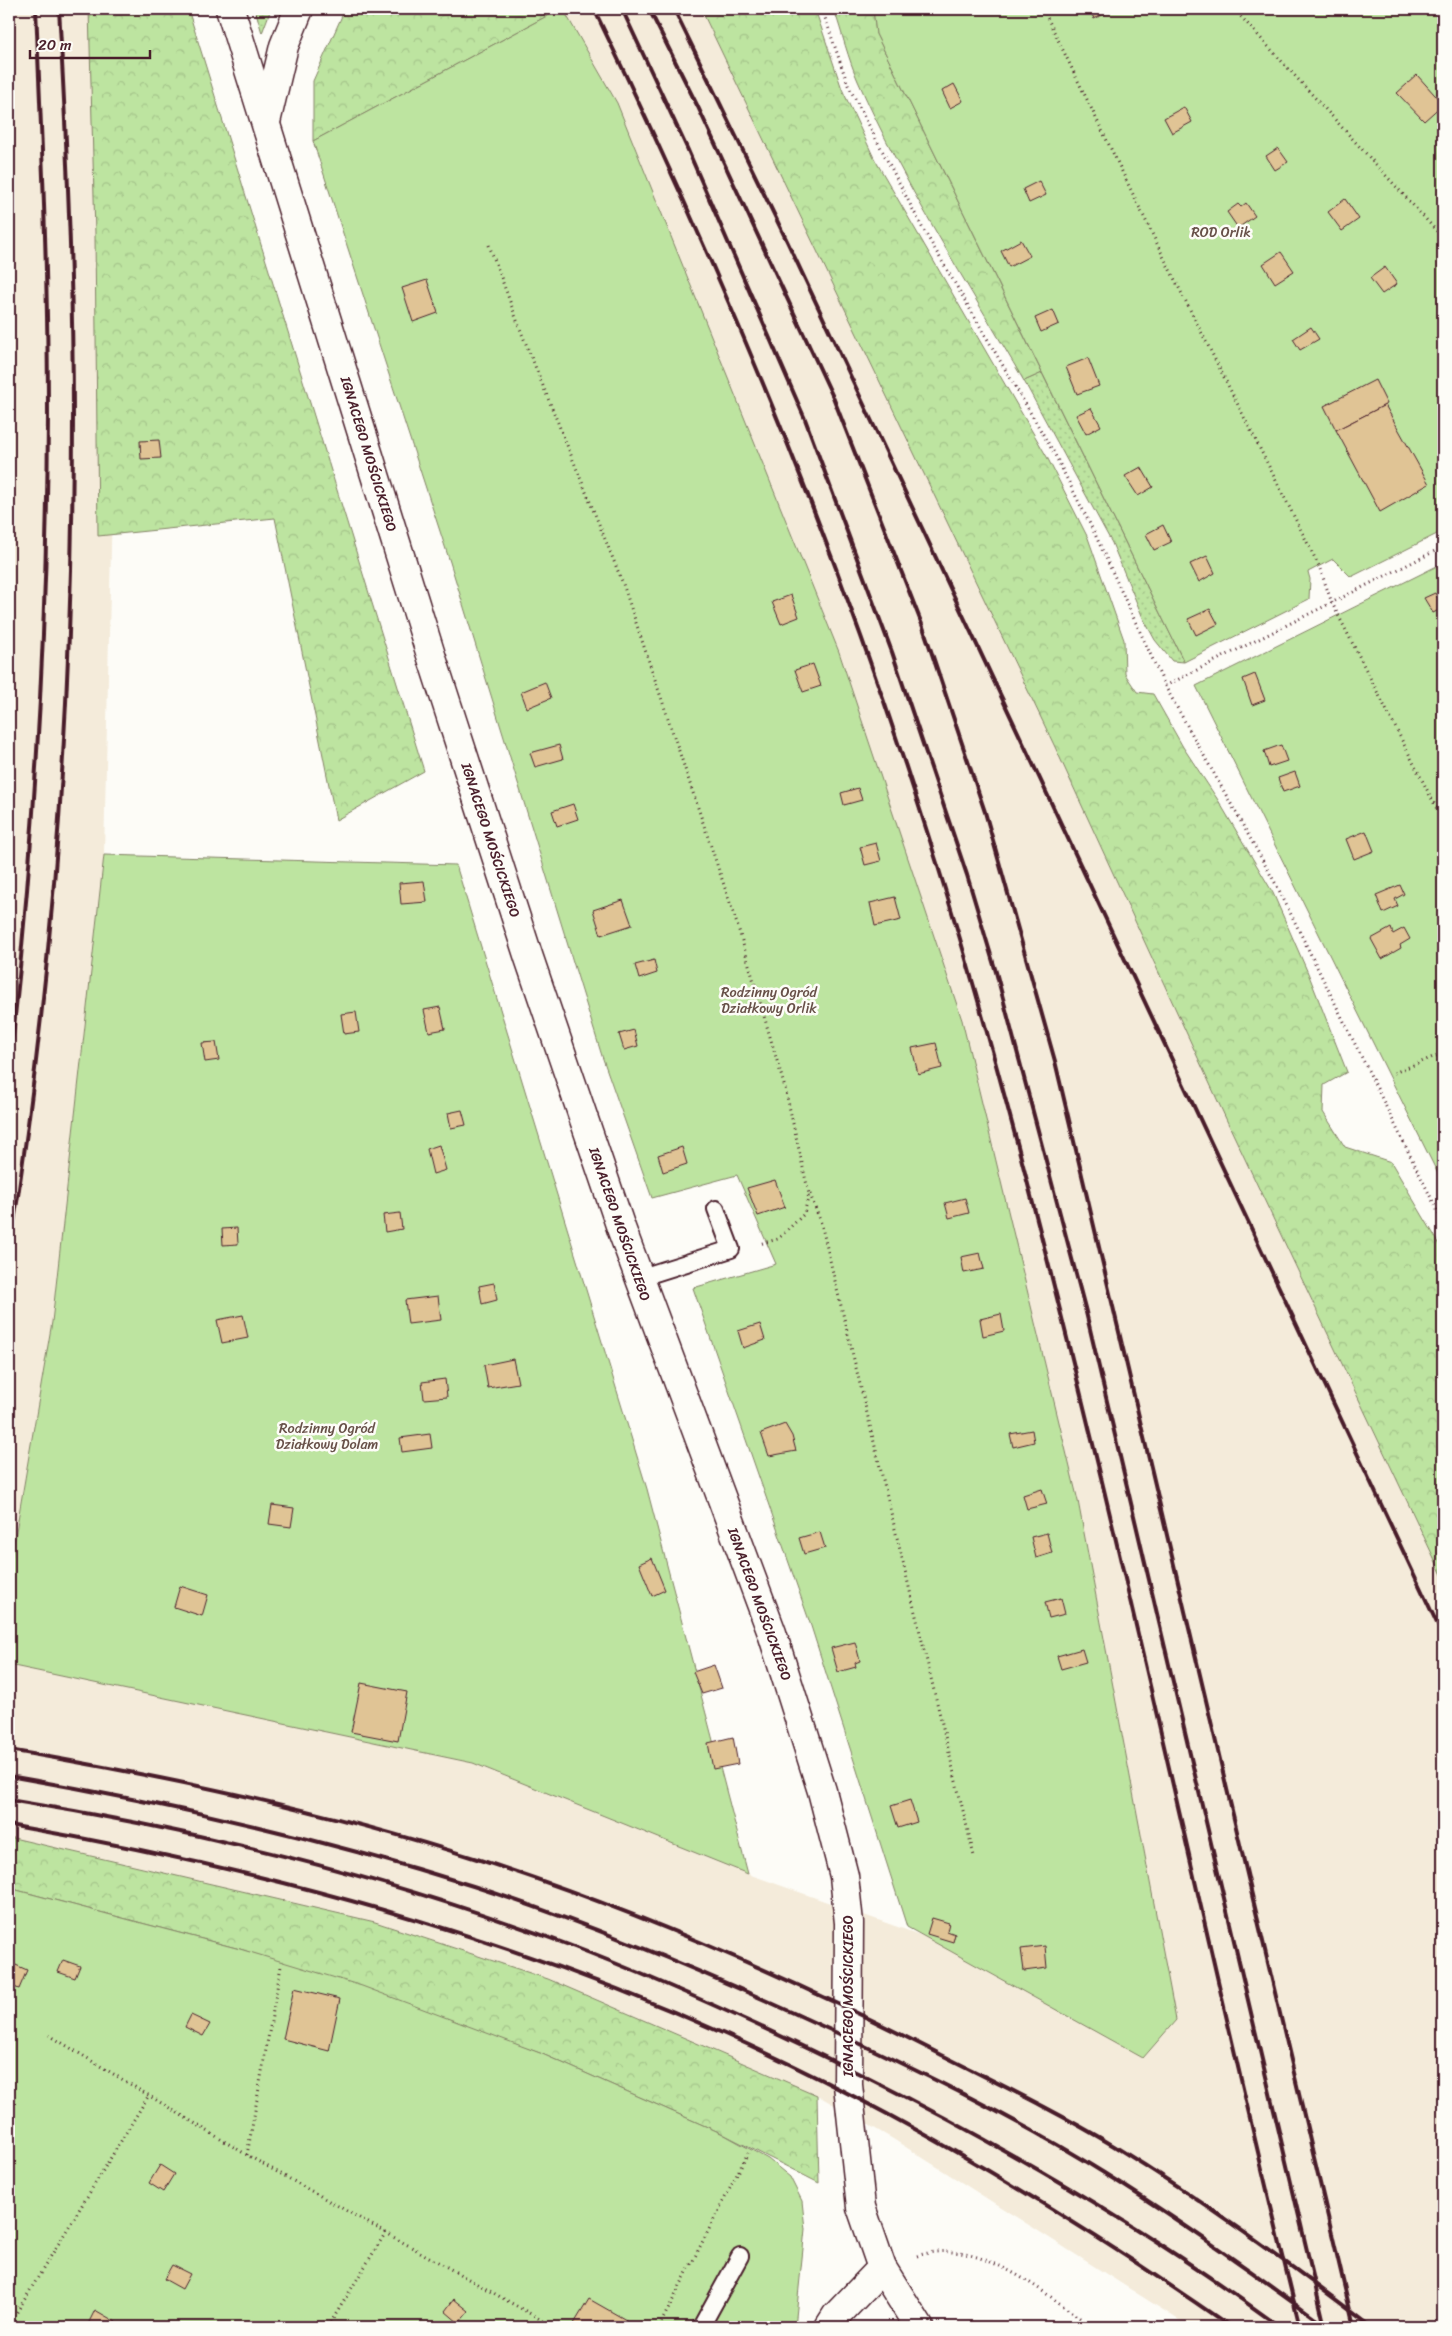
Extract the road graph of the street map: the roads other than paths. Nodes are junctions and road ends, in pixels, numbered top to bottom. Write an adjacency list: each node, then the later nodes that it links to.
1 (230, 9): 3 (street, IGNACEGO MOŚCICKIEGO)
2 (299, 9): 3 (street)
3 (265, 124): 5 (street, IGNACEGO MOŚCICKIEGO)
4 (716, 1209): 5 (lane)
5 (639, 1278): 7 (street, IGNACEGO MOŚCICKIEGO)
6 (740, 2256): 8 (lane)
7 (882, 2268): 9 (street); 10 (street, IGNACEGO MOŚCICKIEGO)
8 (701, 2327)
9 (829, 2327)
10 (919, 2327)

